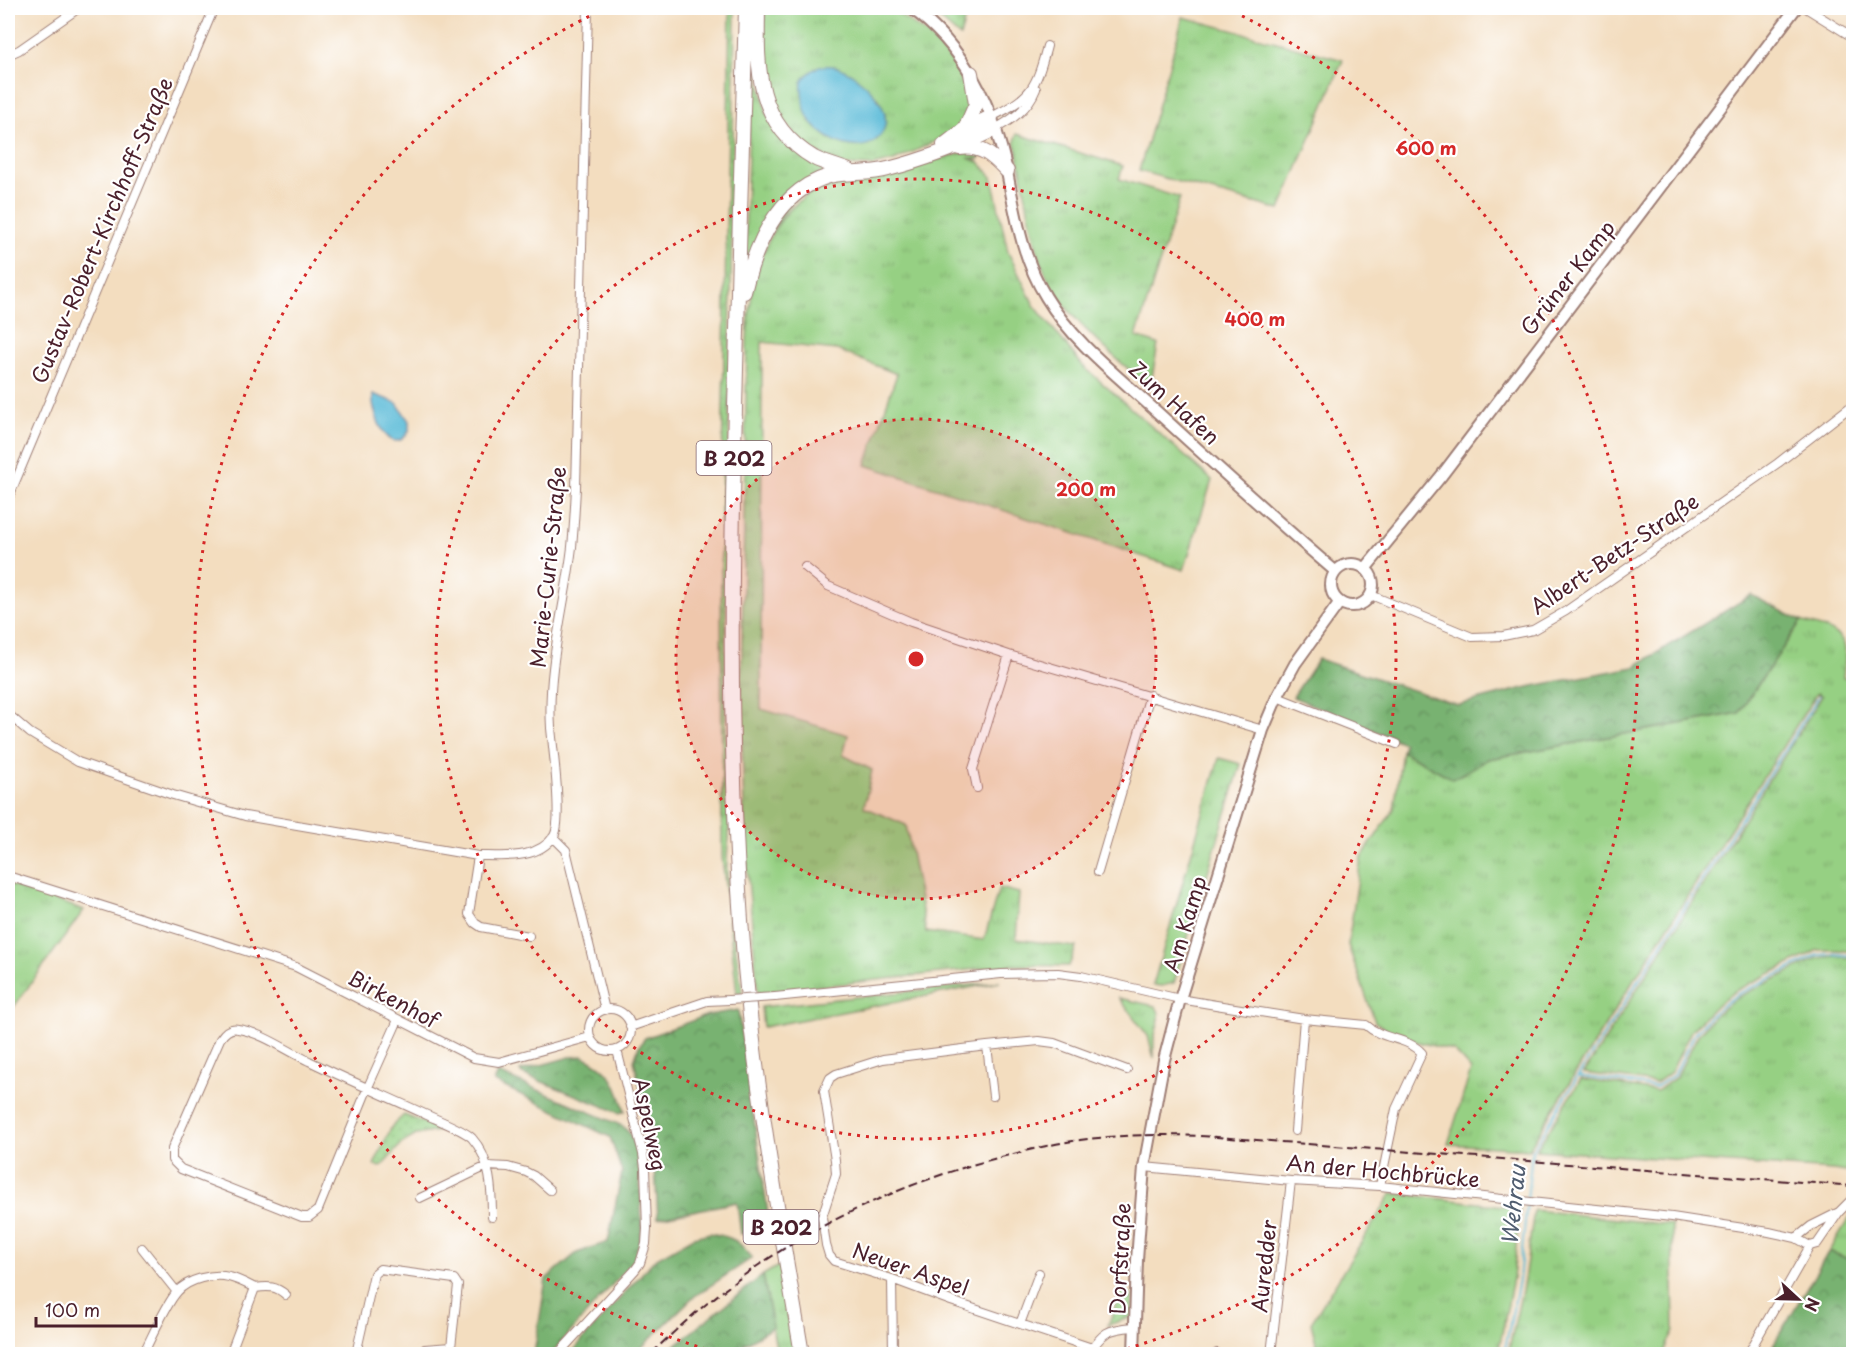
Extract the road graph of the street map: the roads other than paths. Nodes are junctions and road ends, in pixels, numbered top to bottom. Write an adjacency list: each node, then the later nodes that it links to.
1 (79, 8): 11 (street)
2 (214, 8): 22 (street, Gustav-Robert-Kirchhoff-Straße)
3 (589, 8): 35 (street, Marie-Curie-Straße)
4 (746, 8): 20 (highway, B 202)
5 (758, 8): 19 (highway)
6 (911, 8): 13 (main road)
7 (1796, 8): 24 (main road, Grüner Kamp)
8 (1806, 8): 9 (street)
9 (1854, 38)
10 (1047, 46): 12 (street)
11 (8, 55)
12 (1041, 70): 14 (street); 14 (street)
13 (971, 73): 14 (main road); 15 (highway)
14 (993, 123): 15 (highway); 16 (highway); 18 (main road, Zum Hafen)
15 (965, 129): 17 (highway)
16 (951, 147): 17 (highway); 18 (highway)
17 (934, 153): 19 (highway)
18 (1006, 171): 25 (main road, Zum Hafen)
19 (857, 173): 20 (highway)
20 (736, 348): 77 (highway, B 202)
21 (1854, 404): 26 (street, Albert-Betz-Straße)
22 (8, 499)
23 (805, 567): 28 (street)
24 (1365, 569): 25 (main road); 26 (main road)
25 (1335, 571): 27 (main road)
26 (1371, 595): 27 (main road)
27 (1339, 603): 30 (main road, Am Kamp)
28 (1009, 655): 29 (street); 34 (street)
29 (1150, 695): 32 (street); 37 (street)
30 (1277, 697): 32 (main road, Am Kamp); 33 (street)
31 (8, 714): 36 (street)
32 (1263, 730): 40 (main road, Am Kamp)
33 (1397, 744)
34 (977, 788)
35 (553, 837): 36 (street); 41 (street)
36 (478, 856): 39 (street)
37 (1098, 872)
38 (8, 876): 43 (street, Birkenhof)
39 (529, 936)
40 (1180, 999): 42 (street); 44 (street, bridge); 53 (main road, Am Kamp)
41 (605, 1010): 44 (street); 45 (street)
42 (1304, 1019): 51 (street); 55 (street)
43 (398, 1020): 45 (street, Birkenhof); 49 (street)
44 (630, 1027): 47 (street)
45 (590, 1037): 47 (street)
46 (987, 1046): 48 (street); 50 (street); 65 (street, Neuer Aspel)
47 (616, 1050): 76 (street, Aspelweg)
48 (1127, 1070)
49 (368, 1087): 49 (street); 52 (street)
50 (993, 1096)
51 (1296, 1131)
52 (487, 1166): 56 (street); 58 (street); 60 (street)
53 (1144, 1167): 54 (street, An der Hochbrücke); 70 (main road, Dorfstraße)
54 (1291, 1181): 55 (street, An der Hochbrücke); 80 (street, Auredder)
55 (1380, 1186): 61 (street, An der Hochbrücke)
56 (550, 1190)
57 (1854, 1197): 59 (street)
58 (420, 1198)
59 (1839, 1212): 61 (street); 62 (street)
60 (492, 1217)
61 (1796, 1238): 62 (street, An der Hochbrücke)
62 (1810, 1246): 81 (street)
63 (142, 1248): 67 (street)
64 (1039, 1273): 69 (street)
65 (892, 1279): 69 (street, Neuer Aspel); 78 (street)
66 (255, 1288): 67 (street); 68 (street); 73 (street)
67 (177, 1292): 72 (street)
68 (286, 1295)
69 (1020, 1324): 71 (street, Neuer Aspel)
70 (1134, 1327): 71 (street); 79 (main road, Dorfstraße)
71 (1090, 1351)
72 (143, 1354)
73 (230, 1354)
74 (356, 1354): 75 (street)
75 (424, 1354)
76 (558, 1354)
77 (802, 1354)
78 (893, 1354)
79 (1134, 1354)
80 (1271, 1354)
81 (1748, 1354)

